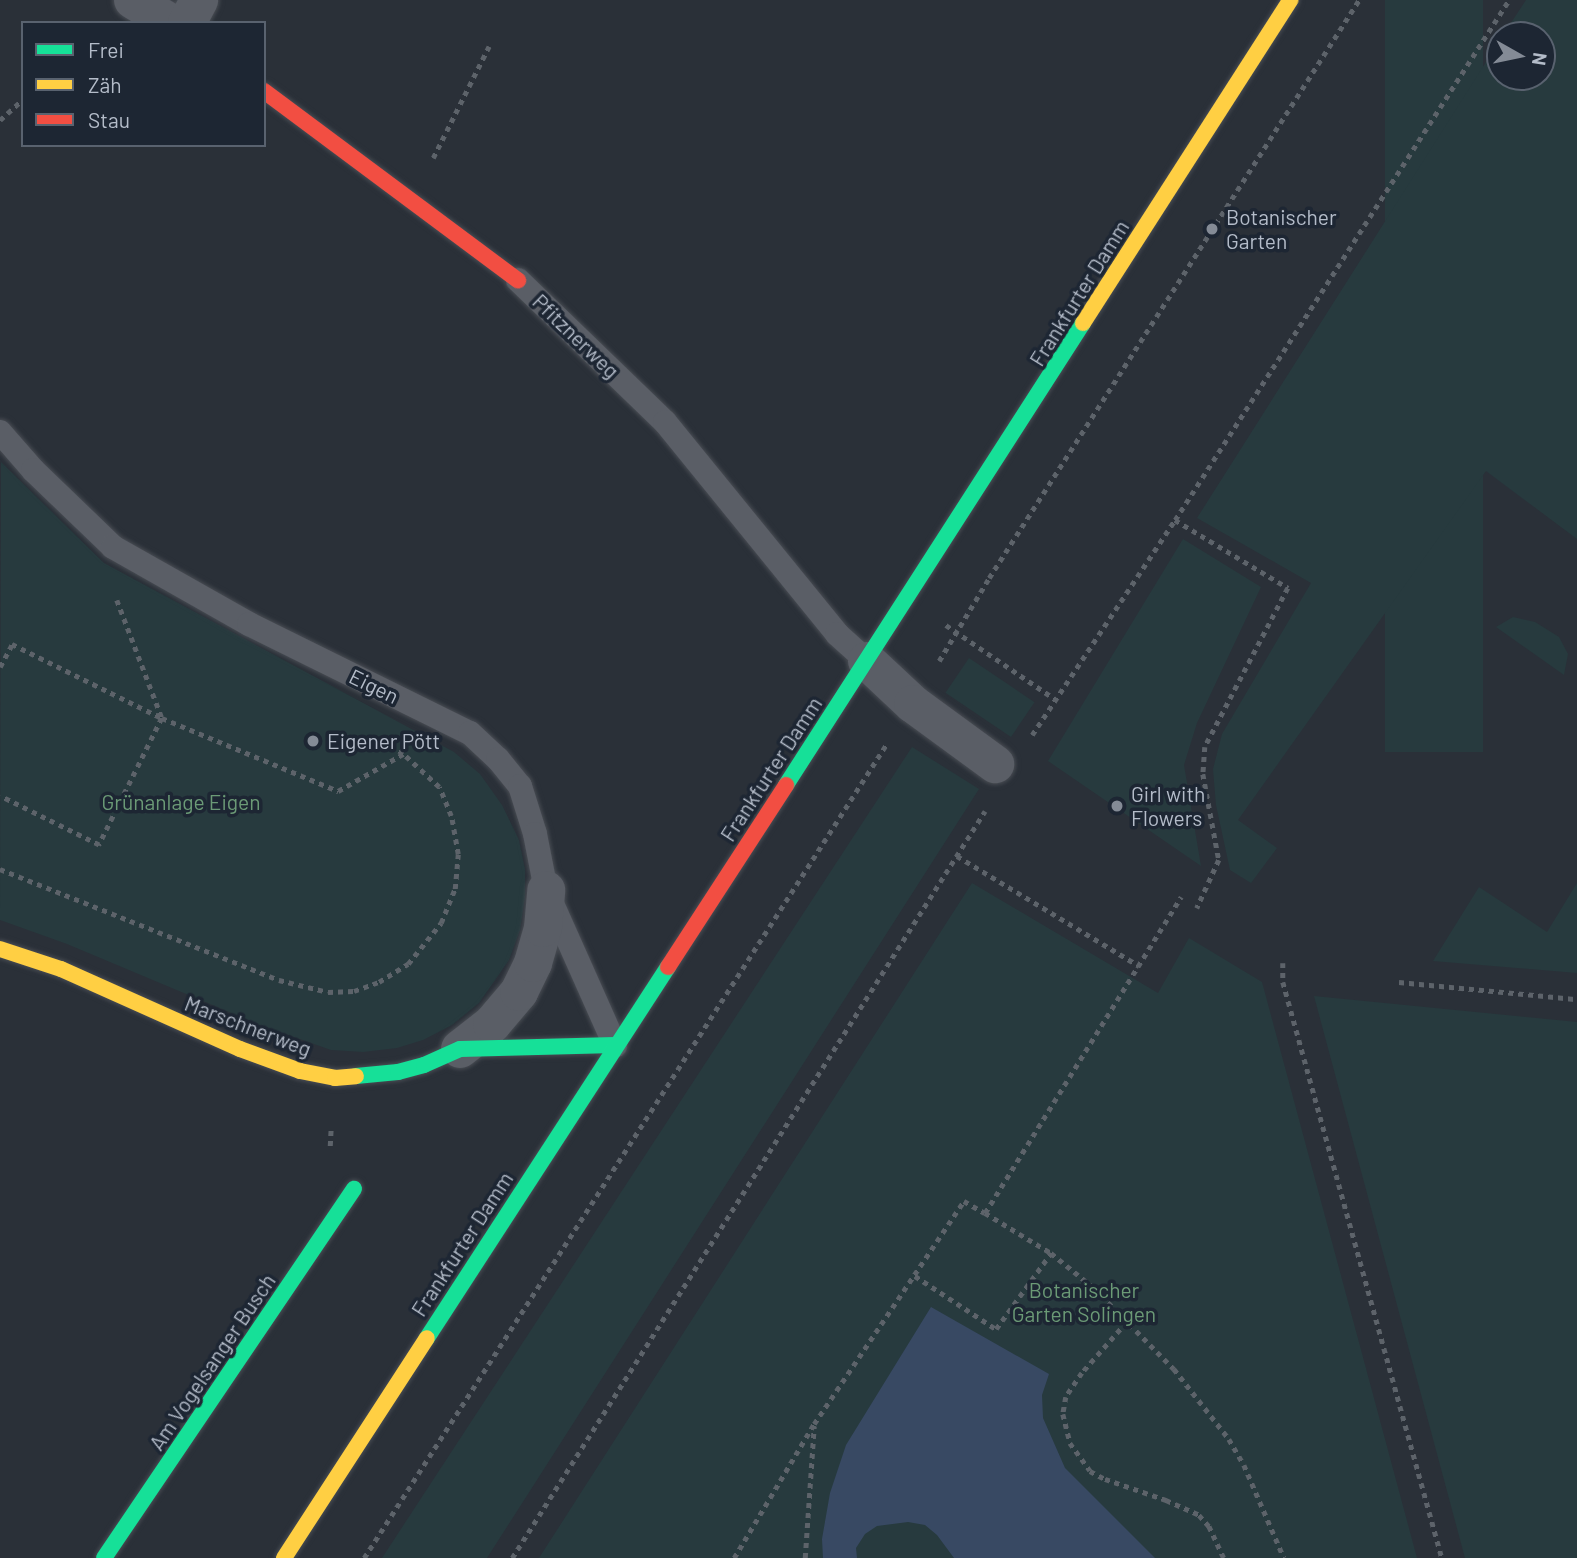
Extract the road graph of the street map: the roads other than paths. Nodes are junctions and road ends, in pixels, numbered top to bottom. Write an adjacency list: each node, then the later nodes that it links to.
1 (133, 0): 4 (street)
2 (199, 0): 5 (street)
3 (1290, 0): 9 (main road, Frankfurter Damm)
4 (169, 21)
5 (188, 21)
6 (266, 93): 7 (main road, Pfitznerweg)
7 (518, 280): 9 (lane, Pfitznerweg)
8 (0, 432): 11 (lane, Eigen)
9 (867, 661): 10 (street); 13 (main road, Frankfurter Damm)
10 (1010, 755)
11 (546, 891): 13 (lane, Eigen); 14 (street)
12 (0, 949): 14 (main road, Marschnerweg)
13 (615, 1045): 14 (main road, Marschnerweg); 17 (main road, Frankfurter Damm)
14 (460, 1049)
15 (354, 1189): 16 (main road, Am Vogelsanger Busch)
16 (104, 1558)
17 (284, 1558)

